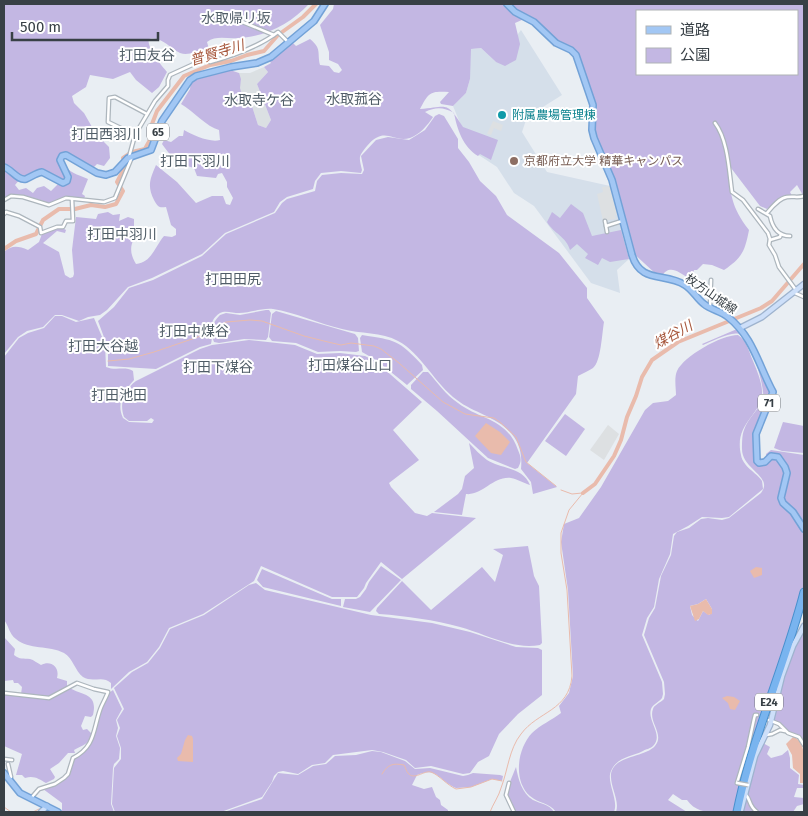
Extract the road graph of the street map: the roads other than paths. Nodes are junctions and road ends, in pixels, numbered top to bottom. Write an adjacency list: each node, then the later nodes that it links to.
1 (325, 4): 5 (main road, 65)
2 (507, 4): 18 (main road, 枚方山城線 / 71)
3 (233, 19): 4 (street)
4 (274, 35): 5 (street); 6 (street)
5 (289, 43): 9 (main road, 65)
6 (147, 114): 8 (street); 8 (street)
7 (715, 123): 22 (street)
8 (135, 135): 9 (street)
9 (131, 156): 10 (main road, 65); 12 (street)
10 (4, 167)
11 (804, 196): 15 (street)
12 (72, 198): 13 (street); 16 (street)
13 (4, 200)
14 (758, 208): 15 (street)
15 (767, 213): 20 (street)
16 (4, 214)
17 (605, 221): 19 (street)
18 (622, 221): 19 (street); 30 (main road, 枚方山城線 / 71)
19 (606, 226): 21 (street)
20 (775, 229): 22 (street); 23 (street)
21 (607, 232)
22 (768, 233): 25 (street)
23 (781, 234): 24 (street); 25 (street)
24 (790, 236)
25 (770, 240): 28 (street)
26 (711, 280): 30 (street)
27 (804, 284): 28 (street)
28 (795, 291): 29 (street); 31 (street)
29 (804, 297)
30 (710, 308): 31 (main road, 枚方山城線 / 71)
31 (735, 324): 32 (main road, 枚方山城線 / 71)
32 (804, 529)
33 (804, 592): 55 (highway, E24)
34 (804, 596): 55 (highway, E24)
35 (804, 626): 38 (street)
36 (4, 693): 50 (street)
37 (757, 715): 48 (street, bridge)
38 (770, 721): 39 (street); 40 (street)
39 (786, 731): 40 (street); 41 (street)
40 (766, 734): 48 (street)
41 (804, 745)
42 (4, 759): 43 (street)
43 (12, 760)
44 (8, 764): 45 (street)
45 (8, 776): 46 (street); 50 (main road)
46 (16, 777)
47 (509, 783): 54 (street)
48 (748, 786): 49 (street)
49 (746, 795): 55 (street); 56 (street)
50 (31, 798): 51 (main road)
51 (47, 806): 52 (street); 53 (main road)
52 (41, 812)
53 (58, 812)
54 (514, 812)
55 (738, 812)
56 (757, 812)

